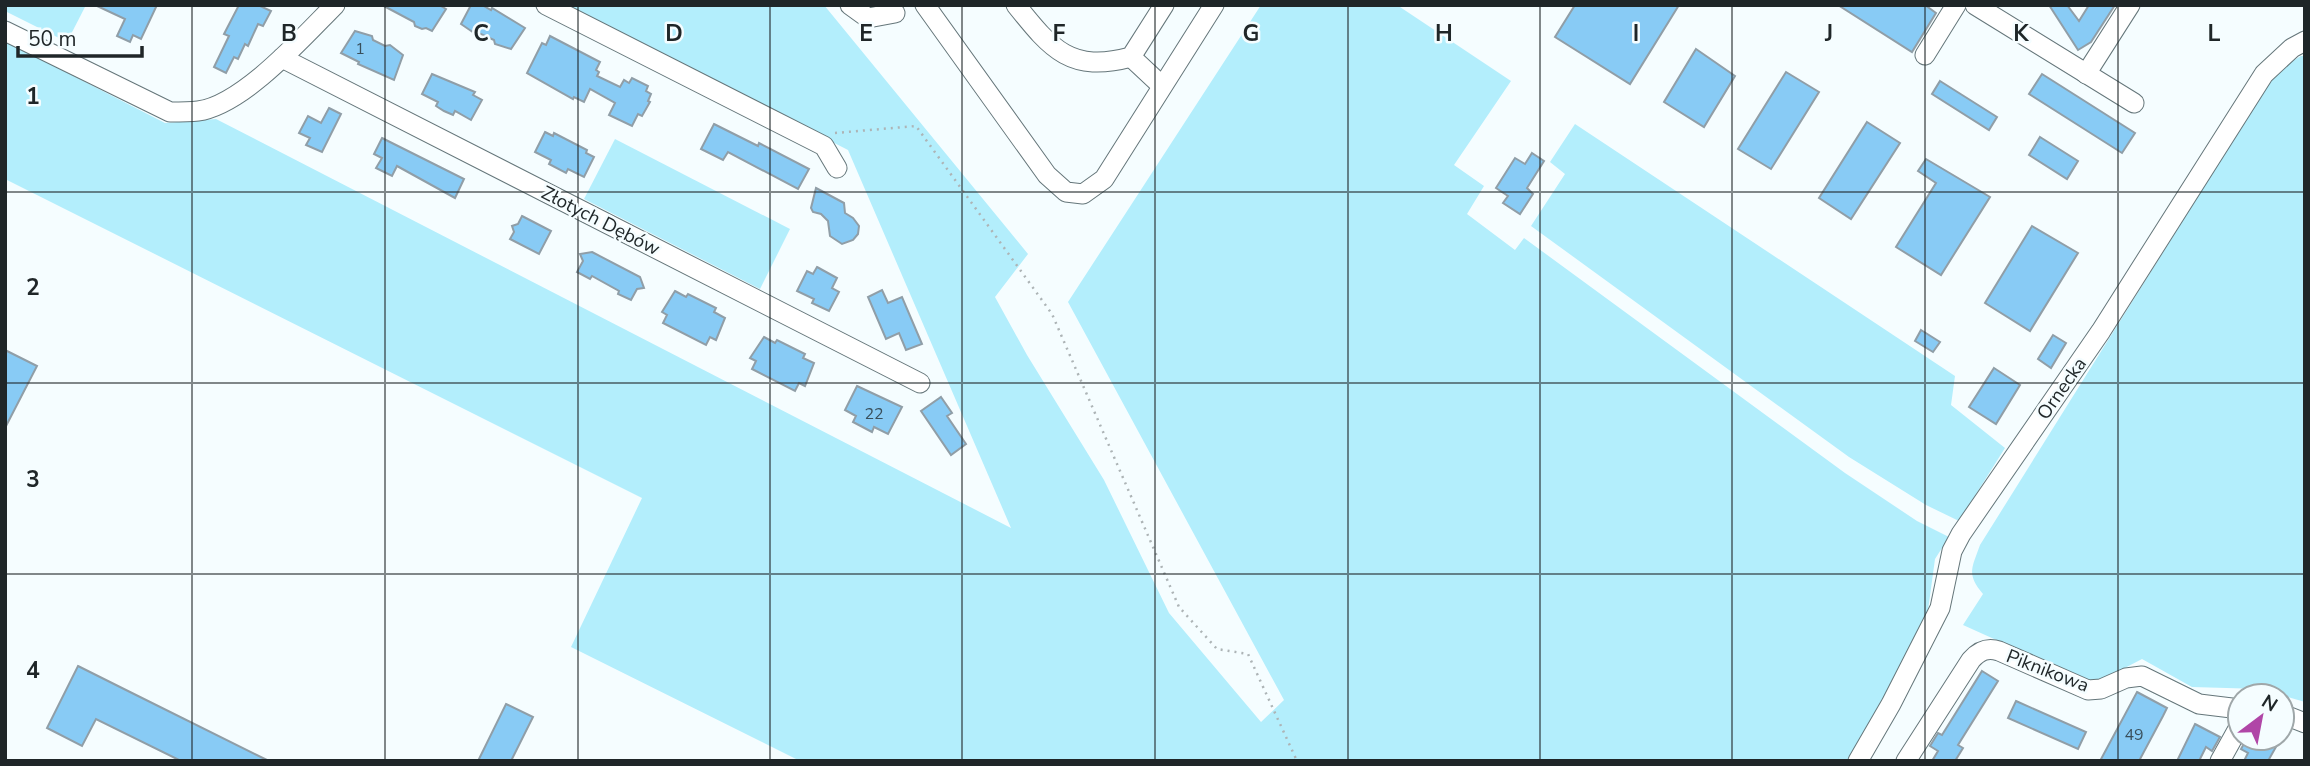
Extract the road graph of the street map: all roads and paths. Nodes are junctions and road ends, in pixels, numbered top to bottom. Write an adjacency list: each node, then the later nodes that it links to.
1 (335, 5): 16 (street)
2 (547, 5): 20 (street)
3 (850, 5): 11 (street)
4 (925, 5): 18 (street)
5 (1016, 5): 15 (street)
6 (1164, 5): 15 (street)
7 (1214, 5): 18 (street)
8 (1956, 5): 14 (street)
9 (1975, 5): 17 (street)
10 (2130, 5): 17 (street)
11 (897, 8)
12 (5, 31): 16 (street)
13 (2305, 41): 25 (street, Ornecka)
14 (1925, 55)
15 (1131, 57): 18 (street)
16 (282, 58): 22 (street, Złotych Dębów)
17 (2086, 74): 19 (street)
18 (1162, 86)
19 (2134, 103)
20 (803, 135): 21 (street); 24 (path)
21 (837, 168)
22 (920, 383)
23 (2226, 707): 26 (street, Piknikowa)
24 (1297, 761)
25 (1858, 761)
26 (1906, 761)

